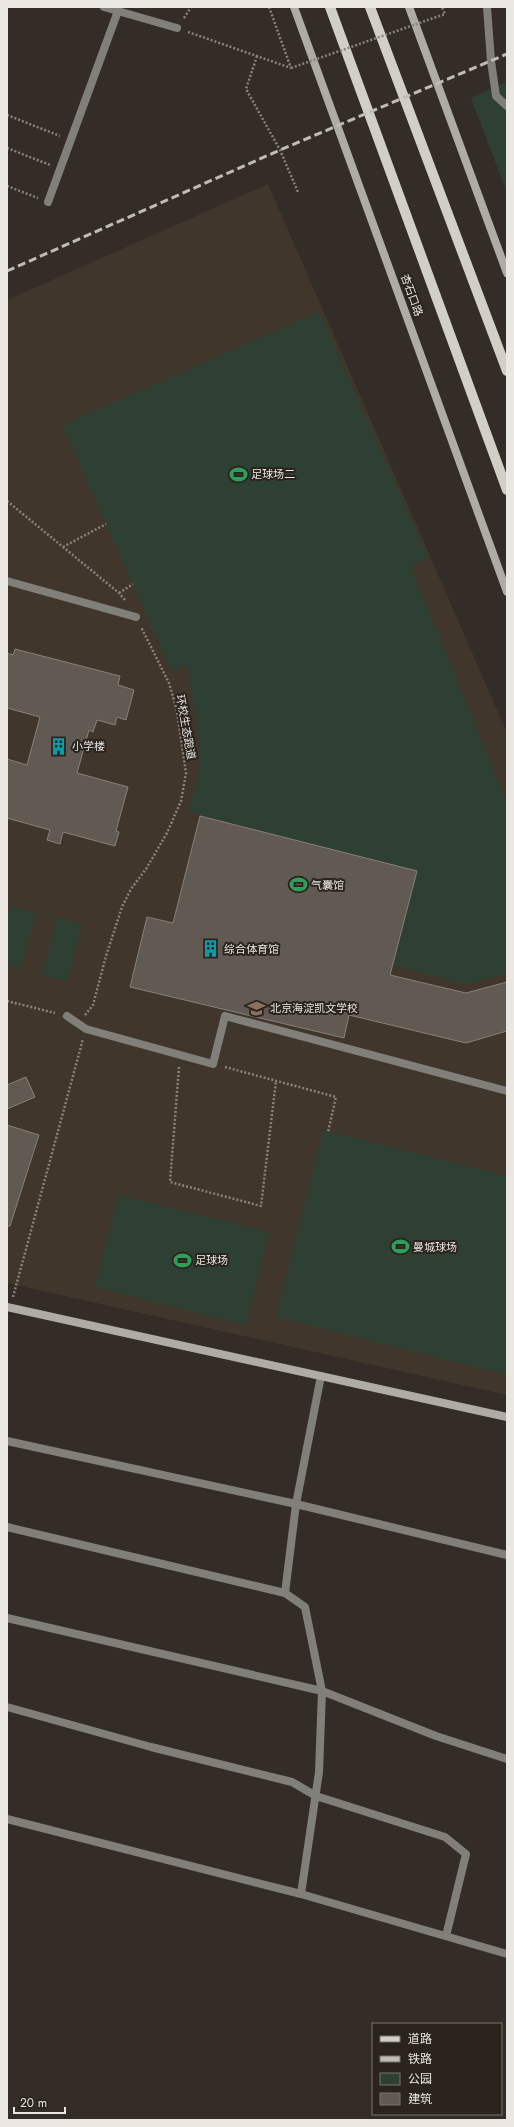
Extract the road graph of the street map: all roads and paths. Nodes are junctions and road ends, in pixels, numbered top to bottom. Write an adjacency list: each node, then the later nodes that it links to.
1 (104, 7): 10 (street)
2 (191, 7): 11 (path)
3 (269, 7): 13 (path)
4 (294, 7): 30 (street, 杏石口路)
5 (330, 7): 24 (main road, 杏石口路)
6 (370, 7): 23 (main road)
7 (409, 7): 22 (street)
8 (442, 7): 13 (path, bridge)
9 (487, 7): 14 (street)
10 (118, 11): 11 (street); 16 (street)
11 (177, 28): 12 (path)
12 (257, 56): 13 (path); 20 (path)
13 (291, 68)
14 (507, 106)
15 (7, 115): 16 (path)
16 (70, 140): 18 (street)
17 (7, 148): 18 (path)
18 (60, 168): 21 (street)
19 (7, 186): 21 (path)
20 (298, 192)
21 (48, 202)
22 (507, 273)
23 (507, 371)
24 (507, 490)
25 (7, 500): 27 (path, 环校生态跑道)
26 (106, 524): 27 (path)
27 (63, 547): 31 (path, 环校生态跑道)
28 (7, 581): 32 (street)
29 (133, 584): 31 (path)
30 (507, 592)
31 (119, 593): 32 (path, 环校生态跑道)
32 (136, 617): 34 (path, 环校生态跑道)
33 (7, 1001): 34 (path, 环校生态跑道)
34 (67, 1016): 35 (street)
35 (86, 1029): 36 (street); 41 (path)
36 (180, 1055): 37 (street); 38 (path)
37 (213, 1064): 38 (path); 39 (street)
38 (276, 1080): 40 (path)
39 (507, 1091)
40 (328, 1132)
41 (9, 1307): 42 (street)
42 (322, 1376): 43 (street); 45 (street)
43 (507, 1417)
44 (7, 1441): 45 (street)
45 (296, 1504): 47 (street); 48 (street)
46 (7, 1527): 48 (street)
47 (507, 1555)
48 (285, 1593): 50 (street)
49 (7, 1618): 50 (street)
50 (322, 1691): 52 (street); 53 (street)
51 (7, 1706): 53 (street)
52 (507, 1759)
53 (316, 1796): 55 (street); 56 (street)
54 (7, 1819): 55 (street)
55 (301, 1894): 56 (street)
56 (446, 1936): 57 (street)
57 (507, 1954)

